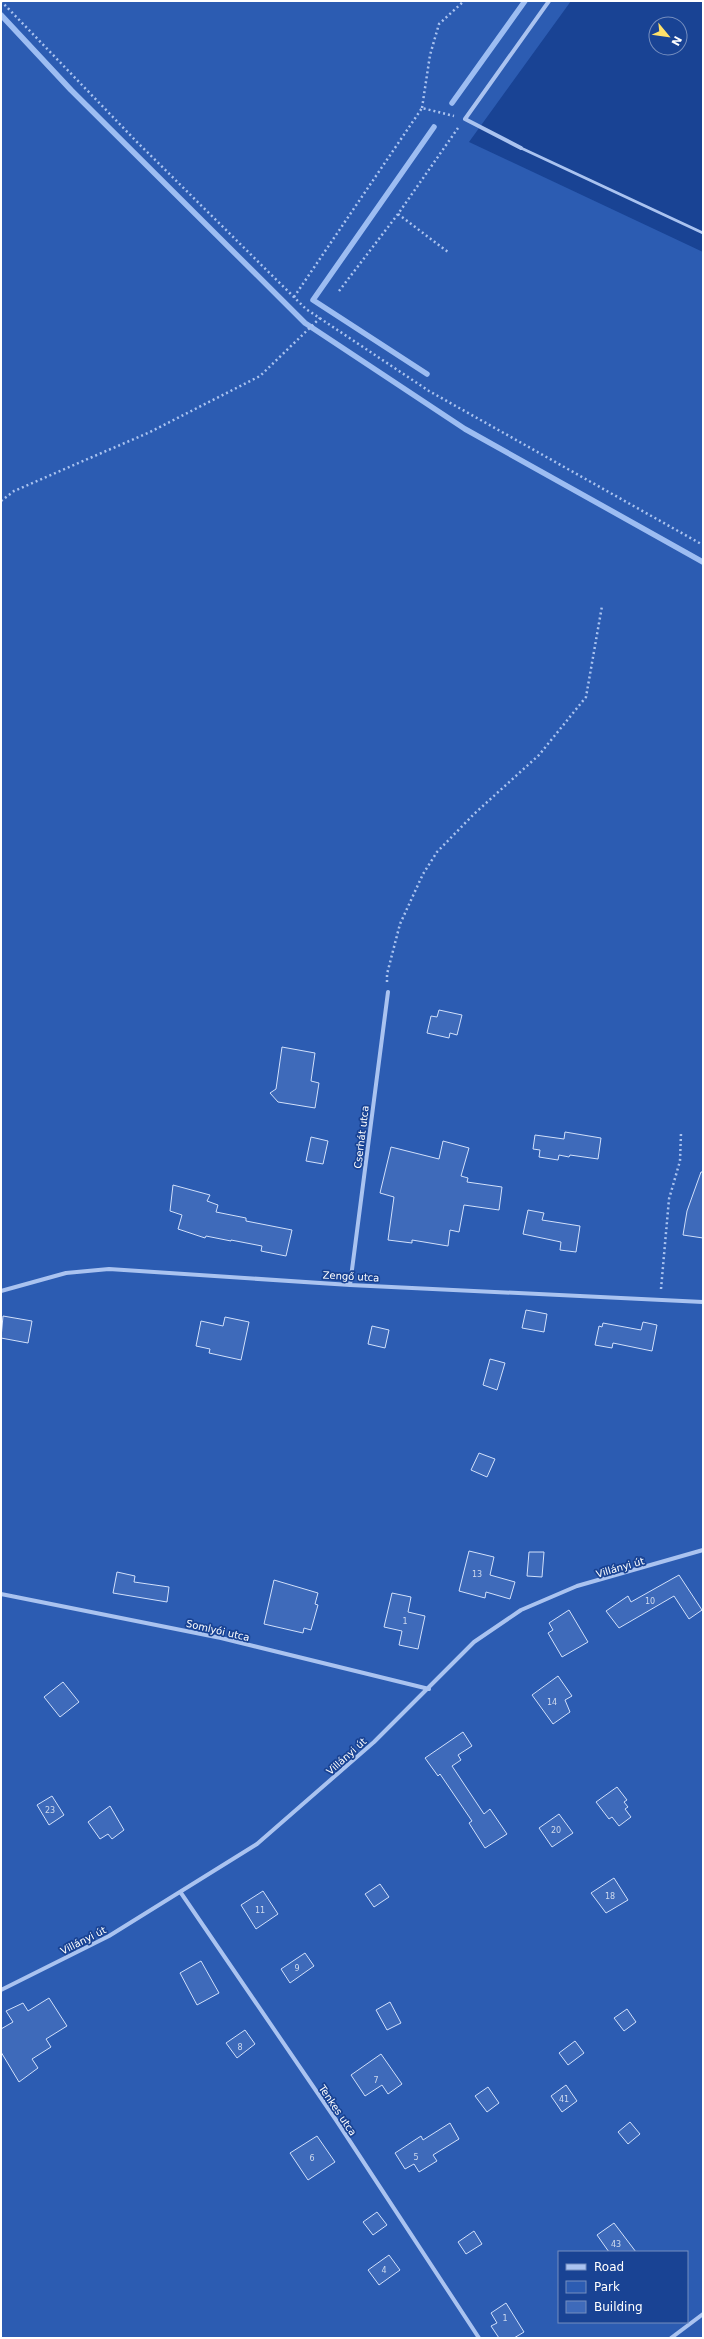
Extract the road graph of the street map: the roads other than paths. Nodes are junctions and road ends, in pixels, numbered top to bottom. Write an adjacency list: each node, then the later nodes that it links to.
1 (549, 1): 2 (street)
2 (521, 148): 3 (lane)
3 (703, 233)
4 (388, 992): 5 (street, Cserhát utca)
5 (350, 1285): 6 (street, Zengő utca); 7 (street, Zengő utca)
6 (1, 1291)
7 (703, 1302)
8 (703, 1550): 10 (street, Villányi út)
9 (1, 1594): 10 (street, Somlyói utca)
10 (429, 1689): 11 (street, Villányi út)
11 (181, 1892): 12 (street, Villányi út); 14 (street, Tenkes utca)
12 (1, 1990)
13 (703, 2314): 15 (street)
14 (479, 2338)
15 (671, 2338)

